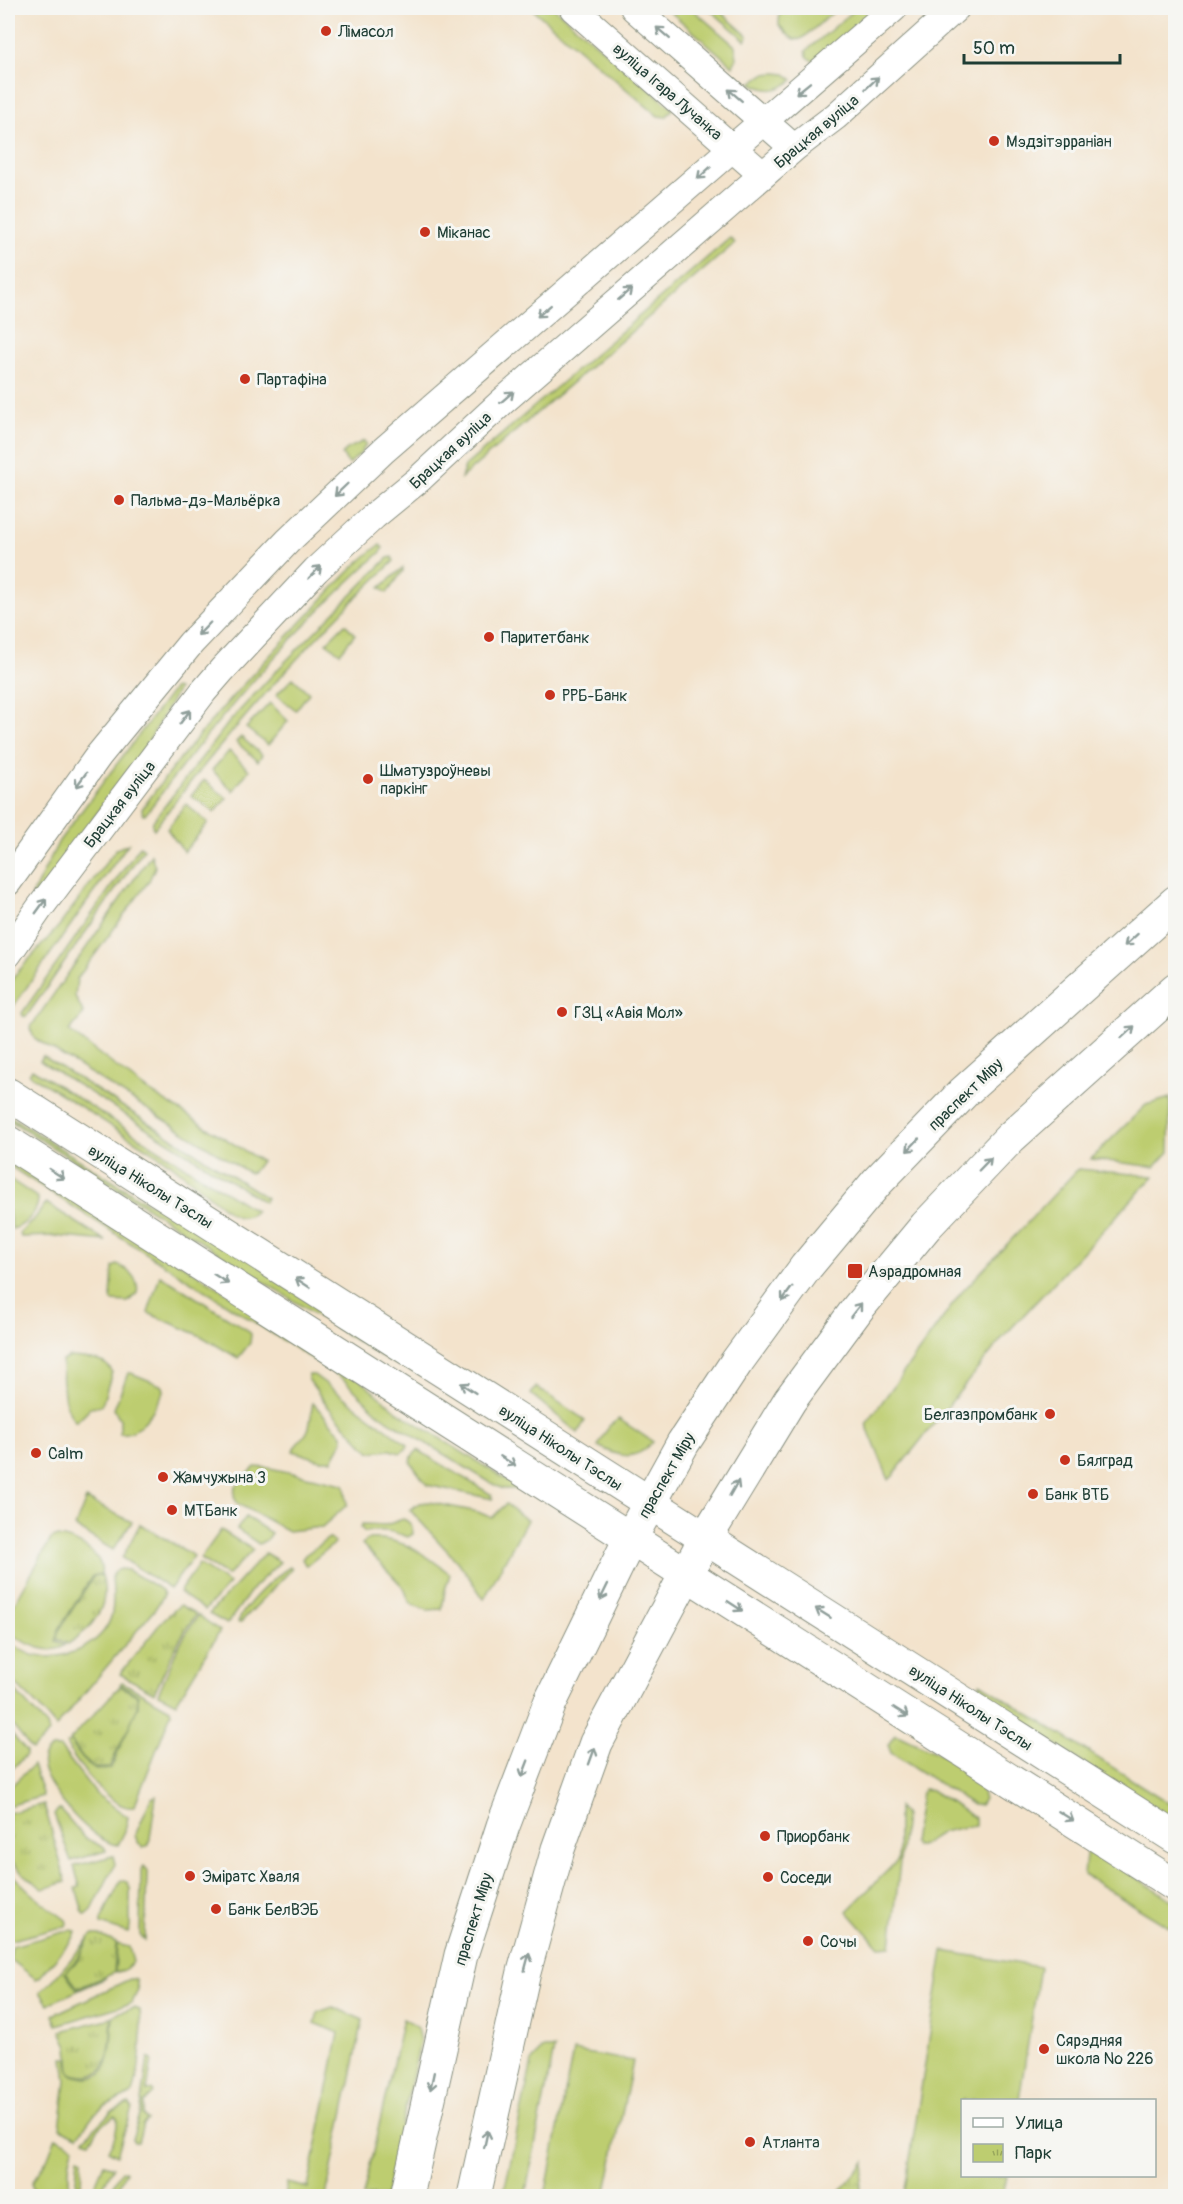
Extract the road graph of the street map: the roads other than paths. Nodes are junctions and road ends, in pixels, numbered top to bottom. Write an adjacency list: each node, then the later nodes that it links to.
1 (573, 8): 6 (street, вуліца Ігара Лучанка)
2 (634, 8): 5 (street, one-way to 2)
3 (894, 8): 5 (street, one-way to 5)
4 (956, 8): 7 (street, Брацкая вуліца, one-way to 4)
5 (763, 120): 6 (street); 7 (street)
6 (732, 148): 8 (street, вуліца Ігара Лучанка); 9 (street, one-way to 9)
7 (794, 148): 8 (street, Брацкая вуліца)
8 (763, 175): 11 (street, Брацкая вуліца, one-way to 8)
9 (8, 882)
10 (1176, 902): 15 (main road, праспект Міру, one-way to 15)
11 (8, 954)
12 (1176, 988): 17 (main road, one-way to 12)
13 (8, 1094): 15 (main road, вуліца Ніколы Тэслы, one-way to 13)
14 (8, 1142): 16 (main road, one-way to 16)
15 (649, 1503): 16 (main road, праспект Міру); 17 (main road, вуліца Ніколы Тэслы)
16 (630, 1539): 18 (main road); 21 (main road, праспект Міру, one-way to 21)
17 (705, 1539): 18 (main road); 19 (main road, вуліца Ніколы Тэслы, one-way to 17)
18 (685, 1574): 20 (main road, one-way to 20); 22 (main road, one-way to 18)
19 (1176, 1838)
20 (1176, 1886)
21 (407, 2196)
22 (474, 2196)

